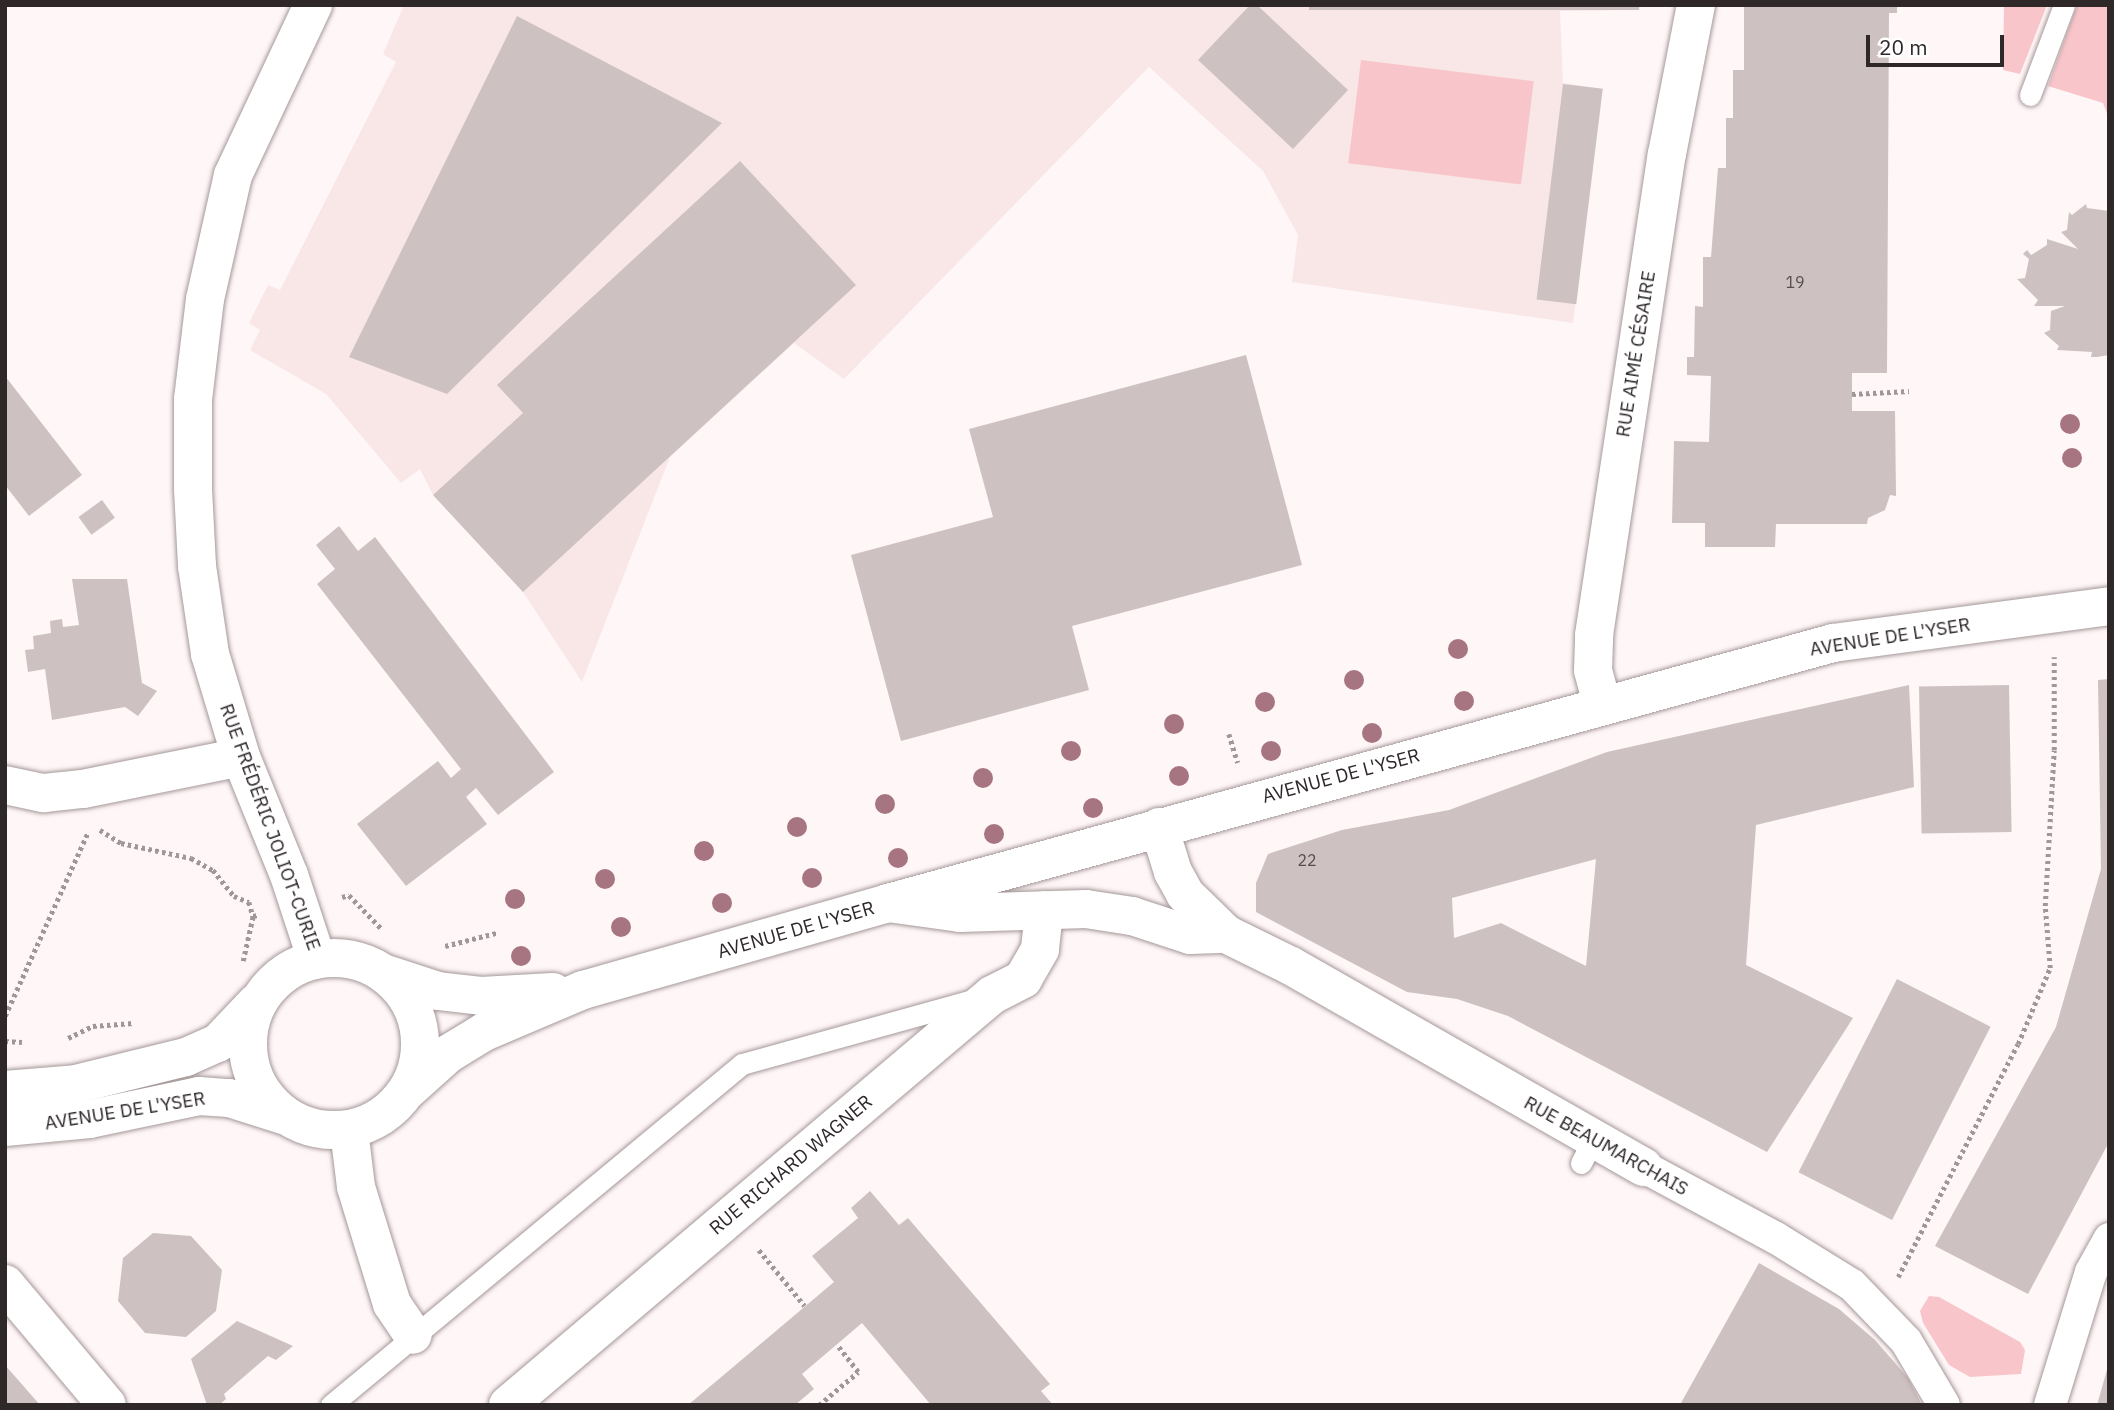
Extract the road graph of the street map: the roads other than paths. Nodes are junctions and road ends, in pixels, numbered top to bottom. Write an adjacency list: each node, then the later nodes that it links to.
1 (313, 5): 7 (street, RUE FRÉDÉRIC JOLIOT-CURIE)
2 (1696, 5): 6 (street, RUE AIMÉ CÉSAIRE)
3 (2064, 5): 4 (lane)
4 (2030, 95)
5 (2109, 606): 6 (street, AVENUE DE L'YSER)
6 (1602, 704): 9 (street, AVENUE DE L'YSER)
7 (240, 758): 8 (street); 13 (street, RUE FRÉDÉRIC JOLIOT-CURIE)
8 (5, 785)
9 (1159, 827): 10 (street, AVENUE DE L'YSER); 12 (street, RUE BEAUMARCHAIS)
10 (888, 903): 11 (street, RUE BEAUMARCHAIS); 15 (street, AVENUE DE L'YSER)
11 (1044, 910): 12 (street, RUE BEAUMARCHAIS); 16 (street, RUE RICHARD WAGNER)
12 (1226, 934): 23 (street, RUE BEAUMARCHAIS)
13 (317, 960): 14 (street); 17 (street)
14 (383, 973): 15 (street, AVENUE DE L'YSER); 19 (street)
15 (583, 990): 19 (street, AVENUE DE L'YSER)
16 (992, 995): 26 (lane); 29 (street, RUE RICHARD WAGNER)
17 (259, 1000): 18 (street, AVENUE DE L'YSER); 20 (street)
18 (5, 1090)
19 (407, 1091): 22 (street)
20 (283, 1115): 21 (street, AVENUE DE L'YSER); 22 (street)
21 (5, 1127)
22 (349, 1130): 26 (street)
23 (1644, 1167): 30 (street, RUE BEAUMARCHAIS)
24 (2109, 1239): 31 (street)
25 (5, 1284): 27 (street)
26 (413, 1335): 28 (lane)
27 (107, 1405)
28 (331, 1405)
29 (508, 1405)
30 (1944, 1405)
31 (2050, 1405)

